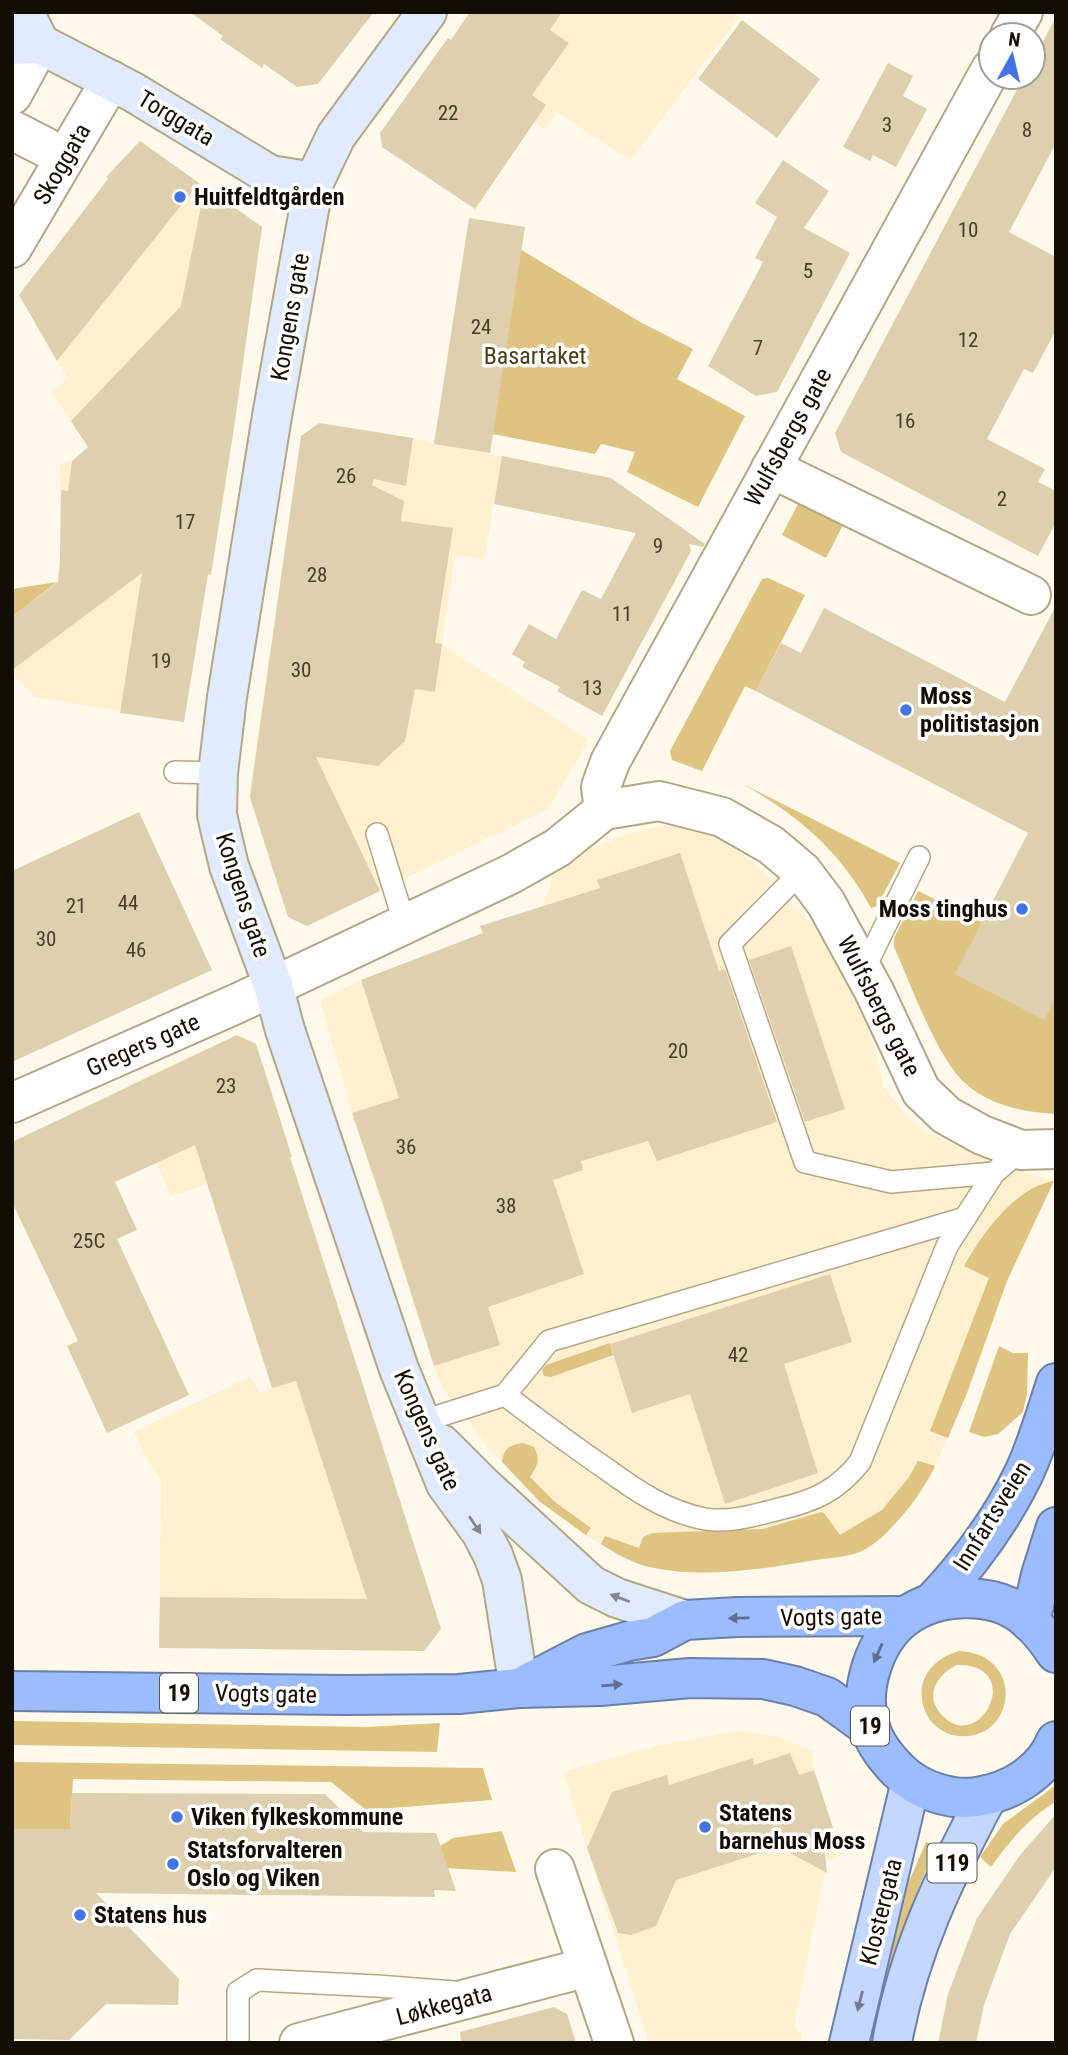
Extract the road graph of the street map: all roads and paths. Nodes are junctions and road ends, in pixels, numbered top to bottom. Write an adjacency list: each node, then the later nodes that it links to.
1 (426, 12): 8 (street, Kongens gate)
2 (25, 34): 3 (street, Torggata); 5 (street)
3 (111, 80): 8 (street, Torggata); 9 (street, Skoggata)
4 (979, 91): 10 (street, Wulfsbergs gate)
5 (12, 95)
6 (12, 130): 7 (street)
7 (47, 148)
8 (314, 182): 13 (street, Kongens gate)
9 (12, 248)
10 (771, 468): 11 (street); 14 (street, Wulfsbergs gate)
11 (1031, 595)
12 (175, 772): 13 (lane)
13 (218, 773): 20 (street, Kongens gate)
14 (604, 810): 17 (street, Wulfsbergs gate); 18 (street, Wulfsbergs gate)
15 (376, 834): 18 (lane)
16 (919, 857): 19 (lane)
17 (802, 871): 19 (street, Wulfsbergs gate); 22 (lane)
18 (405, 925): 20 (street, Wulfsbergs gate)
19 (863, 971): 22 (street, Wulfsbergs gate)
20 (273, 985): 21 (street, Gregers gate); 26 (street, Kongens gate)
21 (12, 1103)
22 (1024, 1157): 23 (lane)
23 (965, 1218): 25 (lane); 25 (lane)
24 (1056, 1383): 28 (highway, Innfartsveien / 19)
25 (505, 1395): 26 (lane)
26 (420, 1422): 29 (street, one-way to 26); 32 (street, Kongens gate, one-way to 32)
27 (1056, 1527): 30 (highway)
28 (919, 1610): 29 (highway, Vogts gate / 19, one-way to 29); 30 (highway, 19); 34 (highway, 19, one-way to 34)
29 (685, 1620): 32 (highway, Vogts gate / 19)
30 (1030, 1622): 31 (highway, 19)
31 (1056, 1653)
32 (519, 1688): 33 (highway, Vogts gate / 19); 34 (highway, Vogts gate / 19, one-way to 34)
33 (12, 1691)
34 (870, 1728): 36 (highway, 19)
35 (1054, 1748): 37 (highway, 19)
36 (911, 1781): 37 (highway, 19); 44 (main road, Klostergata / 119, one-way to 44)
37 (988, 1795): 45 (main road, Klostergata / 119)
38 (555, 1869): 39 (street)
39 (588, 1967): 40 (street, Løkkegata); 43 (street)
40 (484, 1995): 41 (lane); 42 (street, Løkkegata)
41 (238, 2043)
42 (299, 2043)
43 (614, 2043)
44 (849, 2043)
45 (892, 2043)

